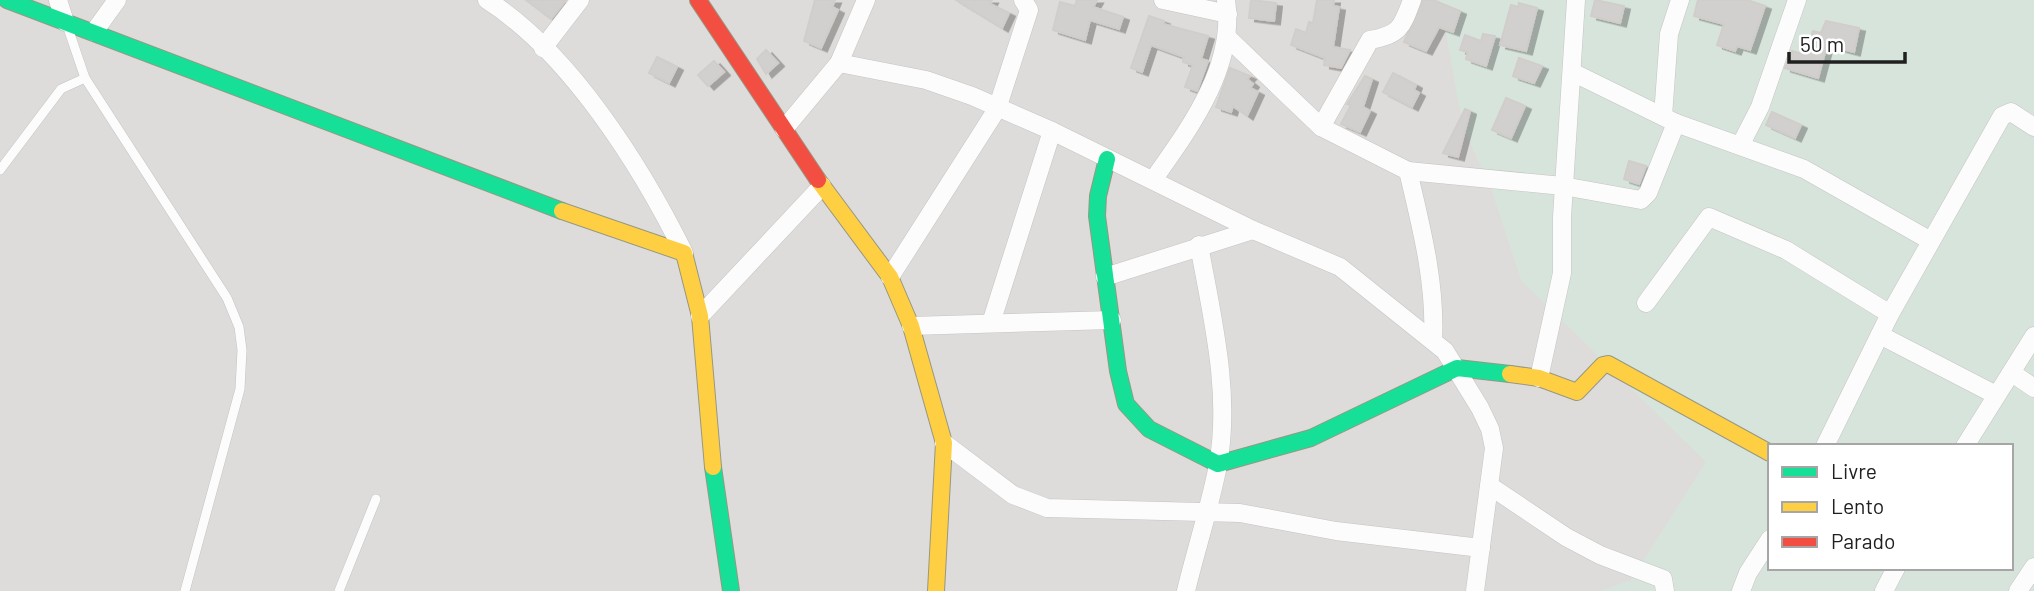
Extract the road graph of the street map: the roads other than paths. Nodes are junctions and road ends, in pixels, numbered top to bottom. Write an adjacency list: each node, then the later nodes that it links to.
1 (7, 0): 15 (street)
2 (58, 0): 15 (street)
3 (117, 0): 16 (street)
4 (487, 0): 18 (street)
5 (580, 0): 18 (street)
6 (698, 0): 26 (street)
7 (1023, 0): 22 (street)
8 (1163, 0): 14 (street)
9 (1412, 0): 24 (street)
10 (1576, 0): 20 (street)
11 (1680, 0): 23 (street)
12 (1797, 0): 28 (street)
13 (860, 2): 19 (street)
14 (1227, 7): 17 (street)
15 (65, 22): 16 (street); 21 (lane)
16 (94, 32): 38 (street)
17 (1228, 38): 24 (street); 32 (street)
18 (544, 48): 38 (street)
19 (839, 63): 22 (street); 26 (street)
20 (1572, 72): 23 (street); 34 (street)
21 (85, 78): 30 (lane); 67 (lane)
22 (997, 109): 27 (street); 39 (street)
23 (1669, 120): 28 (street); 34 (street)
24 (1321, 127): 31 (street)
25 (2034, 127): 36 (street)
26 (784, 129): 33 (street)
27 (1052, 131): 29 (street); 45 (street)
28 (1741, 144): 36 (street)
29 (1107, 159): 32 (street); 40 (street)
30 (0, 170)
31 (1408, 171): 34 (street); 49 (street)
32 (1153, 180): 35 (street)
33 (822, 186): 39 (street); 43 (street)
34 (1563, 186): 52 (street)
35 (1253, 230): 37 (street); 49 (street)
36 (1931, 240): 42 (street)
37 (1199, 245): 40 (street); 59 (street)
38 (684, 253): 43 (street)
39 (890, 277): 46 (street)
40 (1105, 277): 44 (street)
41 (1646, 303): 42 (street)
42 (1890, 314): 47 (street)
43 (700, 316): 69 (street)
44 (1112, 320): 45 (street); 59 (street)
45 (991, 323): 46 (street)
46 (911, 326): 55 (street)
47 (1880, 335): 54 (street); 56 (street)
48 (2034, 336): 51 (street)
49 (1433, 341): 50 (street)
50 (1457, 368): 52 (street); 59 (street); 60 (street)
51 (2012, 373): 53 (street); 54 (street)
52 (1539, 378): 58 (street)
53 (2034, 388)
54 (1996, 395): 57 (street)
55 (944, 443): 62 (street); 70 (street)
56 (1826, 444)
57 (1966, 444)
58 (1768, 452)
59 (1218, 464): 62 (street)
60 (1490, 486): 64 (street); 73 (street)
61 (376, 499): 68 (lane)
62 (1206, 511): 64 (street); 71 (street)
63 (1768, 542): 74 (street)
64 (1480, 548): 72 (street)
65 (2034, 567): 76 (street)
66 (1895, 570): 75 (street)
67 (185, 591)
68 (338, 591)
69 (731, 591)
70 (936, 591)
71 (1186, 591)
72 (1475, 591)
73 (1665, 591)
74 (1741, 591)
75 (1884, 591)
76 (2018, 591)

